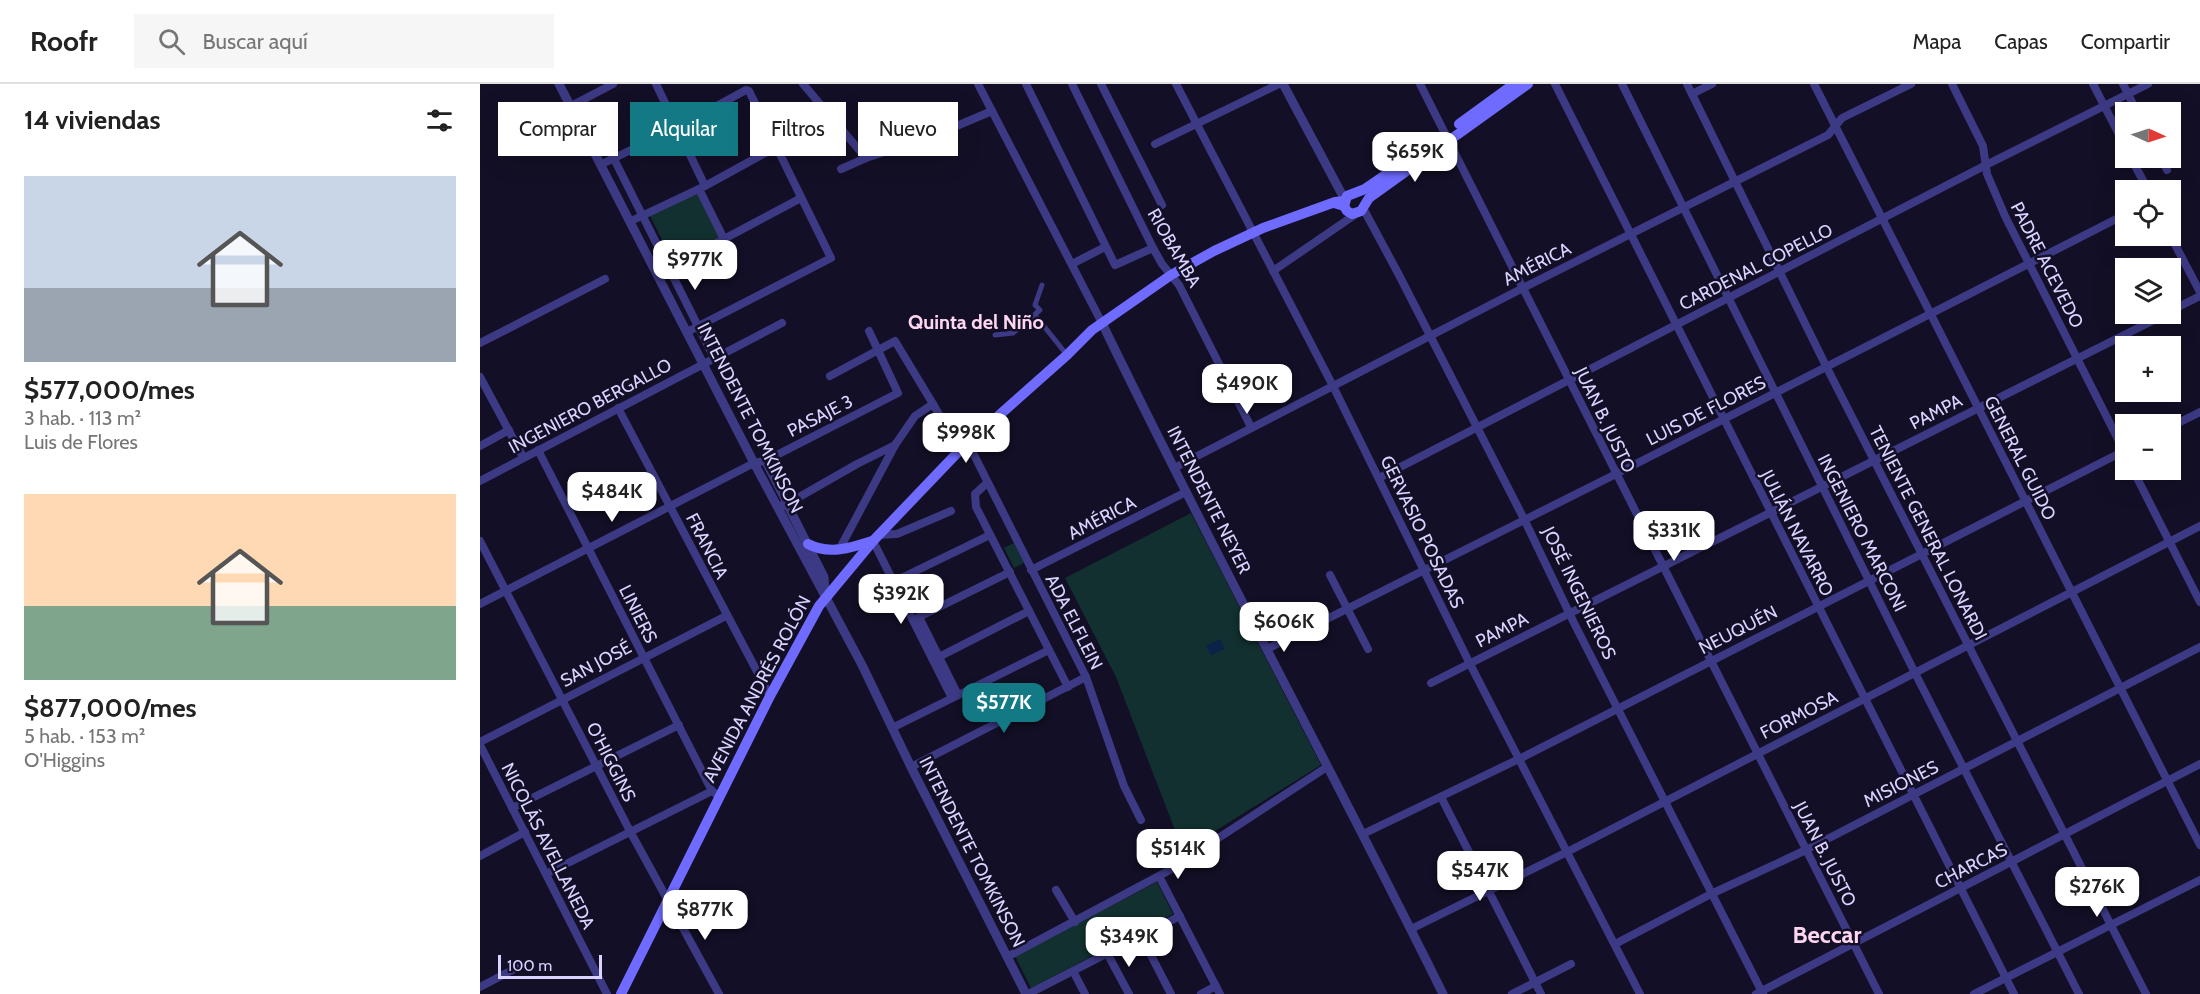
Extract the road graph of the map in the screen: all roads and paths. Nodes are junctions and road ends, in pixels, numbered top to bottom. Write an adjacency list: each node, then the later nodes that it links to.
1 (559, 84): 26 (street, INTENDENTE TOMKINSON)
2 (613, 84): 27 (street)
3 (656, 84): 28 (street)
4 (803, 84): 45 (street)
5 (978, 84): 33 (street, INTENDENTE NEYER)
6 (1026, 84): 66 (street)
7 (1072, 84): 67 (street, RIOBAMBA)
8 (1101, 84): 55 (street)
9 (1176, 84): 34 (street, GERVASIO POSADAS)
10 (1281, 84): 34 (street); 54 (street)
11 (1420, 84): 37 (street, JUAN B. JUSTO)
12 (1514, 84): 37 (main road, AVENIDA ANDRÉS ROLÓN)
13 (1528, 84): 37 (main road, AVENIDA ANDRÉS ROLÓN)
14 (1555, 84): 63 (street, JULIÁN NAVARRO)
15 (1622, 84): 57 (street, INGENIERO MARCONI)
16 (1687, 84): 24 (street, TENIENTE GENERAL LONARDI)
17 (1712, 84): 24 (street)
18 (1814, 84): 35 (street, GENERAL GUIDO)
19 (1911, 84): 35 (street, AMÉRICA)
20 (1952, 84): 48 (street, PADRE ACEVEDO)
21 (2093, 84): 32 (street)
22 (2123, 84): 25 (street)
23 (2148, 84): 25 (street, CARDENAL COPELLO)
24 (1692, 94): 50 (street, TENIENTE GENERAL LONARDI)
25 (2128, 95): 31 (street); 32 (street, CARDENAL COPELLO)
26 (569, 102)
27 (579, 102)
28 (665, 102)
29 (725, 102): 30 (street)
30 (754, 102)
31 (2132, 102)
32 (2105, 107): 36 (street); 48 (street, CARDENAL COPELLO)
33 (992, 111): 45 (street); 69 (street, INTENDENTE NEYER)
34 (1196, 123): 38 (street); 62 (street, GERVASIO POSADAS)
35 (1835, 126): 50 (street, AMÉRICA); 59 (street, GENERAL GUIDO)
36 (2115, 127)
37 (1446, 138): 52 (main road, AVENIDA ANDRÉS ROLÓN); 56 (main road, AVENIDA ANDRÉS ROLÓN); 77 (street, JUAN B. JUSTO)
38 (1155, 144)
39 (630, 151): 46 (street)
40 (598, 156): 47 (street, INTENDENTE TOMKINSON)
41 (612, 156): 46 (street, INTENDENTE TOMKINSON)
42 (690, 156): 51 (street)
43 (759, 156): 51 (street)
44 (780, 156): 53 (street)
45 (866, 158): 49 (street)
46 (614, 159): 47 (street); 58 (street, INTENDENTE TOMKINSON)
47 (602, 164): 61 (street, INTENDENTE TOMKINSON)
48 (1986, 165): 59 (street, CARDENAL COPELLO); 68 (street, PADRE ACEVEDO)
49 (841, 169)
50 (1735, 181): 57 (street, AMÉRICA); 72 (street, TENIENTE GENERAL LONARDI)
51 (702, 187): 58 (street); 64 (street)
52 (1355, 194): 54 (main road, AVENIDA ANDRÉS ROLÓN); 56 (main road)
53 (801, 198): 64 (street); 86 (street)
54 (1342, 202): 56 (main road); 62 (main road, AVENIDA ANDRÉS ROLÓN)
55 (1162, 206)
56 (1361, 208): 71 (street); 91 (street, JOSÉ INGENIEROS)
57 (1683, 208): 63 (street, AMÉRICA); 79 (street, INGENIERO MARCONI)
58 (642, 214): 61 (street); 70 (street, INTENDENTE TOMKINSON)
59 (1882, 219): 72 (street, CARDENAL COPELLO); 81 (street, GENERAL GUIDO)
60 (2115, 220): 68 (street, LUIS DE FLORES)
61 (631, 221): 73 (street, INTENDENTE TOMKINSON)
62 (1253, 232): 71 (street, GERVASIO POSADAS); 74 (main road, AVENIDA ANDRÉS ROLÓN)
63 (1630, 234): 77 (street, AMÉRICA); 87 (street, JULIÁN NAVARRO)
64 (724, 239): 70 (street)
65 (2176, 246): 78 (street)
66 (1105, 247): 67 (street); 69 (street)
67 (1153, 248): 74 (street, RIOBAMBA)
68 (2029, 263): 81 (street, LUIS DE FLORES); 96 (street, PADRE ACEVEDO)
69 (1072, 264): 84 (street, INTENDENTE NEYER)
70 (669, 268): 73 (street); 86 (street, INTENDENTE TOMKINSON)
71 (1273, 271): 102 (street, GERVASIO POSADAS)
72 (1779, 272): 79 (street, CARDENAL COPELLO); 98 (street, TENIENTE GENERAL LONARDI)
73 (658, 274): 89 (street, INTENDENTE TOMKINSON)
74 (1171, 275): 84 (main road, AVENIDA ANDRÉS ROLÓN); 110 (street, RIOBAMBA)
75 (605, 279): 92 (street)
76 (1042, 285): 82 (street)
77 (1523, 288): 91 (street, AMÉRICA); 101 (street, JUAN B. JUSTO)
78 (2200, 294): 80 (street)
79 (1728, 298): 87 (street, CARDENAL COPELLO); 103 (street, INGENIERO MARCONI)
80 (2181, 305)
81 (1930, 314): 98 (street, LUIS DE FLORES); 106 (street, GENERAL GUIDO)
82 (1035, 315): 90 (street); 94 (street)
83 (782, 323): 95 (street, INGENIERO BERGALLO)
84 (1101, 323): 94 (main road, AVENIDA ANDRÉS ROLÓN); 122 (street, INTENDENTE NEYER)
85 (2146, 324): 96 (street, PAMPA)
86 (698, 326): 89 (street); 95 (street, INTENDENTE TOMKINSON)
87 (1676, 326): 101 (street, CARDENAL COPELLO); 108 (street, JULIÁN NAVARRO)
88 (869, 331): 93 (street)
89 (687, 332): 97 (street, INTENDENTE TOMKINSON)
90 (995, 335)
91 (1431, 336): 102 (street, AMÉRICA); 111 (street, JOSÉ INGENIEROS)
92 (480, 343)
93 (878, 352): 100 (street); 104 (street, ADA ELFLEIN); 121 (street, PASAJE 3)
94 (1067, 355): 116 (main road, AVENIDA ANDRÉS ROLÓN)
95 (714, 358): 97 (street, INGENIERO BERGALLO)
96 (2077, 358): 106 (street, PAMPA); 113 (street, PADRE ACEVEDO)
97 (703, 363): 105 (street, INGENIERO BERGALLO); 121 (street, INTENDENTE TOMKINSON)
98 (1826, 366): 103 (street, LUIS DE FLORES); 120 (street, TENIENTE GENERAL LONARDI)
99 (480, 376): 112 (street)
100 (830, 376)
101 (1569, 381): 111 (street, CARDENAL COPELLO); 123 (street, JUAN B. JUSTO)
102 (1333, 386): 110 (street, AMÉRICA); 124 (street, GERVASIO POSADAS)
103 (1775, 392): 108 (street, LUIS DE FLORES); 128 (street, INGENIERO MARCONI)
104 (933, 404): 114 (street); 116 (street, ADA ELFLEIN)
105 (618, 408): 117 (street, INGENIERO BERGALLO); 131 (street, FRANCIA)
106 (1978, 408): 120 (street, PAMPA); 130 (street, GENERAL GUIDO)
107 (2200, 412): 109 (street)
108 (1722, 418): 123 (street, LUIS DE FLORES); 134 (street, JULIÁN NAVARRO)
109 (2181, 422)
110 (1251, 427): 122 (street, AMÉRICA)
111 (1478, 428): 124 (street, CARDENAL COPELLO); 135 (street, JOSÉ INGENIEROS)
112 (509, 430): 115 (street); 118 (street)
113 (2115, 432)
114 (895, 445): 132 (street); 143 (street)
115 (480, 446)
116 (964, 446): 127 (street, ADA ELFLEIN); 138 (main road, AVENIDA ANDRÉS ROLÓN)
117 (538, 450): 118 (street, INGENIERO BERGALLO); 142 (street, LINIERS)
118 (523, 457): 126 (street, INGENIERO BERGALLO)
119 (2115, 457): 130 (street, NEUQUÉN)
120 (1874, 460): 128 (street, PAMPA); 144 (street, TENIENTE GENERAL LONARDI)
121 (759, 462): 131 (street, PASAJE 3); 132 (street, INTENDENTE TOMKINSON)
122 (1174, 468): 129 (street, INTENDENTE NEYER)
123 (1616, 474): 135 (street, LUIS DE FLORES); 145 (street, JUAN B. JUSTO)
124 (1379, 478): 146 (street, GERVASIO POSADAS)
125 (2138, 480): 140 (street)
126 (480, 481)
127 (987, 483): 137 (street); 147 (street, ADA ELFLEIN)
128 (1822, 486): 134 (street, PAMPA); 150 (street, INGENIERO MARCONI)
129 (1186, 492): 147 (street, AMÉRICA); 165 (street, INTENDENTE NEYER)
130 (2025, 501): 144 (street, NEUQUÉN); 153 (street, GENERAL GUIDO)
131 (670, 506): 142 (street, PASAJE 3); 161 (street, FRANCIA)
132 (782, 506): 141 (street, INTENDENTE TOMKINSON); 154 (street, INTENDENTE TOMKINSON)
133 (951, 511): 138 (street)
134 (1770, 512): 145 (street, PAMPA); 157 (street, JULIÁN NAVARRO)
135 (1524, 519): 146 (street, LUIS DE FLORES); 160 (street, JOSÉ INGENIEROS)
136 (2200, 525): 140 (street, FORMOSA)
137 (990, 535): 148 (street); 151 (street)
138 (876, 538): 143 (main road); 151 (street); 154 (main road, AVENIDA ANDRÉS ROLÓN)
139 (480, 541): 152 (street, O'HIGGINS)
140 (2169, 541): 153 (street, FORMOSA); 155 (street)
141 (808, 544): 143 (main road); 154 (street, INTENDENTE TOMKINSON)
142 (588, 550): 152 (street, PASAJE 3); 168 (street, LINIERS)
143 (839, 550)
144 (1921, 554): 150 (street, NEUQUÉN); 163 (street, TENIENTE GENERAL LONARDI)
145 (1662, 567): 160 (street, PAMPA); 170 (street, JUAN B. JUSTO)
146 (1424, 569): 158 (street, LUIS DE FLORES); 171 (street, GERVASIO POSADAS)
147 (1031, 570): 173 (street, ADA ELFLEIN)
148 (1010, 572): 159 (street); 162 (street)
149 (1330, 575): 158 (street)
150 (1869, 580): 157 (street, NEUQUÉN); 172 (street, INGENIERO MARCONI)
151 (893, 582): 162 (street)
152 (506, 591): 156 (street, PASAJE 3); 179 (street, O'HIGGINS)
153 (2071, 592): 163 (street, FORMOSA); 176 (street, GENERAL GUIDO)
154 (825, 596): 177 (main road, AVENIDA ANDRÉS ROLÓN); 183 (street, INTENDENTE TOMKINSON)
155 (2200, 602)
156 (480, 604)
157 (1817, 606): 170 (street, NEUQUÉN); 180 (street, JULIÁN NAVARRO)
158 (1347, 609): 165 (street, LUIS DE FLORES); 166 (street)
159 (1029, 611): 167 (street); 169 (street)
160 (1569, 614): 171 (street, PAMPA); 181 (street, JOSÉ INGENIEROS)
161 (726, 616): 168 (street, SAN JOSÉ); 177 (street, FRANCIA)
162 (916, 618): 169 (street)
163 (1968, 645): 172 (street, FORMOSA); 184 (street, TENIENTE GENERAL LONARDI)
164 (2200, 647): 176 (street, MISIONES)
165 (1267, 649): 191 (street, INTENDENTE NEYER)
166 (1368, 649)
167 (1049, 650): 175 (street); 178 (street)
168 (643, 657): 179 (street, SAN JOSÉ); 182 (street, LINIERS)
169 (936, 658): 178 (street)
170 (1710, 661): 181 (street, NEUQUÉN); 186 (street, JUAN B. JUSTO)
171 (1470, 664): 174 (street, PAMPA); 187 (street, GERVASIO POSADAS)
172 (1916, 673): 180 (street, FORMOSA); 192 (street, INGENIERO MARCONI)
173 (1086, 677): 175 (street); 199 (street, ADA ELFLEIN)
174 (1431, 683)
175 (1068, 687): 190 (street)
176 (2119, 688): 184 (street, MISIONES); 193 (street, GENERAL GUIDO)
177 (770, 696): 194 (main road, AVENIDA ANDRÉS ROLÓN)
178 (955, 697): 183 (street)
179 (562, 699): 185 (street, SAN JOSÉ); 189 (street, O'HIGGINS)
180 (1864, 699): 186 (street, FORMOSA); 195 (street, JULIÁN NAVARRO)
181 (1617, 709): 187 (street, NEUQUÉN); 197 (street, JOSÉ INGENIEROS)
182 (679, 725): 189 (street); 194 (street, LINIERS)
183 (892, 728): 190 (street, INTENDENTE TOMKINSON)
184 (2017, 741): 192 (street, MISIONES); 203 (street, TENIENTE GENERAL LONARDI)
185 (480, 743): 198 (street, NICOLÁS AVELLANEDA)
186 (1757, 754): 197 (street, FORMOSA); 205 (street, JUAN B. JUSTO)
187 (1518, 759): 196 (street, NEUQUÉN); 206 (street, GERVASIO POSADAS)
188 (2200, 764): 193 (street, CHARCAS)
189 (596, 766): 198 (street); 201 (street, O'HIGGINS)
190 (911, 767): 226 (street, INTENDENTE TOMKINSON)
191 (1328, 767): 202 (street, INTENDENTE NEYER); 210 (street)
192 (1964, 768): 195 (street, MISIONES); 208 (street, INGENIERO MARCONI)
193 (2168, 782): 203 (street, CHARCAS); 204 (street, GENERAL GUIDO)
194 (716, 794): 201 (street); 216 (main road, AVENIDA ANDRÉS ROLÓN)
195 (1913, 795): 205 (street, MISIONES); 212 (street, JULIÁN NAVARRO)
196 (1441, 797): 202 (street, NEUQUÉN); 214 (street)
197 (1665, 802): 206 (street, FORMOSA); 215 (street, JOSÉ INGENIEROS)
198 (512, 808): 200 (street, NICOLÁS AVELLANEDA)
199 (1141, 820)
200 (525, 832): 207 (street); 209 (street, NICOLÁS AVELLANEDA)
201 (631, 833): 209 (street); 216 (street, O'HIGGINS)
202 (1363, 834): 220 (street, INTENDENTE NEYER)
203 (2064, 834): 208 (street, CHARCAS); 219 (street, TENIENTE GENERAL LONARDI)
204 (2200, 846)
205 (1806, 850): 215 (street, MISIONES); 223 (street, JUAN B. JUSTO)
206 (1567, 852): 214 (street, FORMOSA); 222 (street, GERVASIO POSADAS)
207 (480, 856)
208 (2013, 862): 212 (street, CHARCAS); 224 (street, INGENIERO MARCONI)
209 (546, 874): 236 (street, NICOLÁS AVELLANEDA)
210 (1159, 876): 217 (street); 218 (street)
211 (2200, 880): 219 (street)
212 (1960, 889): 223 (street, CHARCAS); 230 (street, JULIÁN NAVARRO)
213 (1056, 890): 218 (street)
214 (1488, 890): 220 (street, FORMOSA); 231 (street)
215 (1711, 894): 222 (street, MISIONES); 235 (street, JOSÉ INGENIEROS)
216 (668, 902): 237 (main road, AVENIDA ANDRÉS ROLÓN); 238 (street, O'HIGGINS)
217 (1180, 916): 221 (street); 233 (street)
218 (1075, 922): 226 (street)
219 (2110, 925): 224 (street); 252 (street, TENIENTE GENERAL LONARDI)
220 (1411, 929): 244 (street, INTENDENTE NEYER)
221 (1141, 936): 225 (street); 242 (street)
222 (1615, 944): 247 (street, GERVASIO POSADAS)
223 (1854, 944): 235 (street, CHARCAS); 248 (street, JUAN B. JUSTO)
224 (2058, 952): 230 (street); 251 (street, INGENIERO MARCONI)
225 (1107, 953): 229 (street); 241 (street)
226 (1007, 957): 239 (street, INTENDENTE TOMKINSON)
227 (1571, 964): 231 (street)
228 (516, 968): 232 (street)
229 (1073, 971): 234 (street); 240 (street)
230 (2005, 978): 249 (street); 250 (street, JULIÁN NAVARRO)
231 (1535, 983): 245 (street); 246 (street)
232 (480, 987)
233 (1218, 990): 243 (street)
234 (1040, 991): 239 (street)
235 (1760, 993)
236 (607, 994)
237 (621, 994)
238 (719, 994)
239 (1027, 994)
240 (1085, 994)
241 (1129, 994)
242 (1171, 994)
243 (1201, 994)
244 (1443, 994)
245 (1512, 994)
246 (1541, 994)
247 (1640, 994)
248 (1879, 994)
249 (1974, 994)
250 (2013, 994)
251 (2079, 994)
252 (2146, 994)

